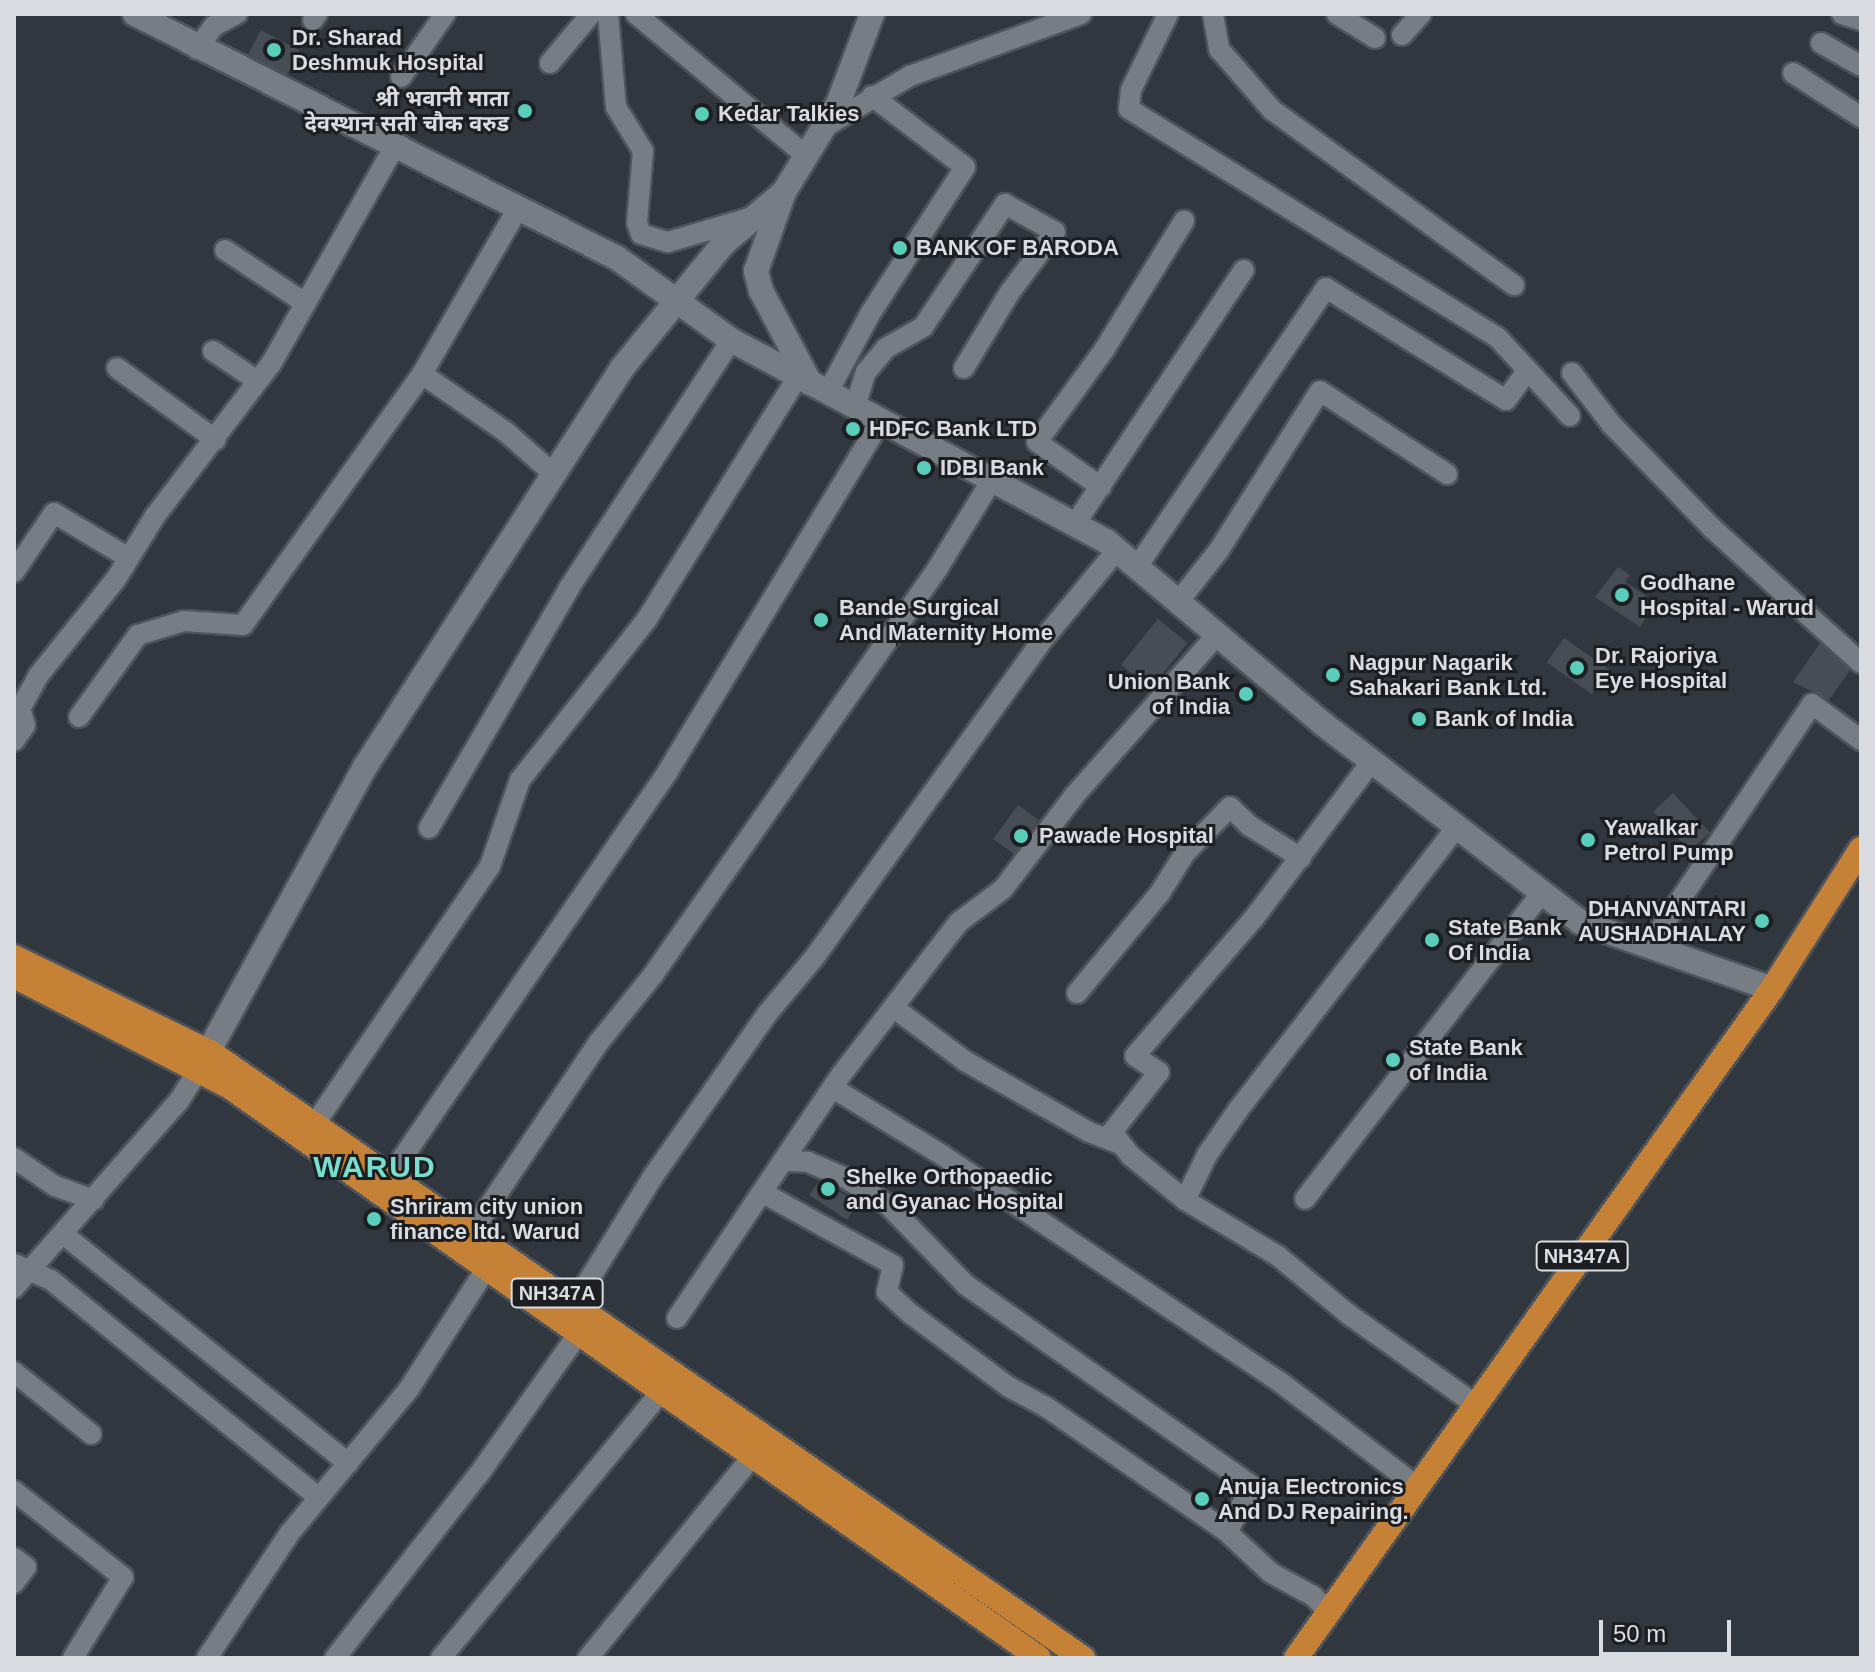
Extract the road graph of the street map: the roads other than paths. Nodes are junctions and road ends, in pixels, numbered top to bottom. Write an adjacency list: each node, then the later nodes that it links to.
1 (135, 14): 18 (street)
2 (237, 14): 18 (street)
3 (445, 14): 22 (street)
4 (591, 14): 19 (street)
5 (608, 14): 30 (street)
6 (636, 14): 27 (street)
7 (872, 14): 25 (street)
8 (1081, 14): 23 (street)
9 (1168, 14): 41 (street)
10 (1213, 14): 34 (street)
11 (1337, 14): 16 (street)
12 (1421, 14): 15 (street)
13 (1842, 14): 14 (street)
14 (1861, 20)
15 (1402, 35)
16 (1375, 38)
17 (1821, 43): 20 (street)
18 (197, 49): 26 (street)
19 (550, 63)
20 (1861, 66)
21 (1793, 73): 24 (street)
22 (401, 77)
23 (872, 96): 25 (street); 45 (street)
24 (1861, 117)
25 (823, 128): 27 (street)
26 (396, 144): 29 (street); 36 (street)
27 (805, 155): 28 (street)
28 (784, 192): 30 (street); 45 (street)
29 (519, 207): 35 (street); 43 (street)
30 (757, 215): 35 (street)
31 (1184, 221): 53 (street)
32 (225, 250): 36 (street)
33 (1244, 270): 53 (street)
34 (1514, 285)
35 (674, 298): 37 (street); 51 (street)
36 (305, 303): 44 (street)
37 (731, 340): 45 (street); 67 (street)
38 (213, 351): 44 (street)
39 (117, 368): 49 (street)
40 (964, 368): 46 (street)
41 (1528, 370): 47 (street); 57 (street)
42 (1572, 373): 61 (street)
43 (422, 374): 51 (street); 62 (street)
44 (256, 380): 49 (street)
45 (812, 384): 46 (street); 79 (street)
46 (855, 407): 48 (street)
47 (1570, 416)
48 (881, 421): 52 (street); 83 (street)
49 (216, 440): 56 (street)
50 (1447, 474): 59 (street)
51 (555, 475): 77 (street)
52 (992, 480): 54 (street); 88 (street)
53 (1101, 487): 54 (street)
54 (1075, 524): 55 (street)
55 (1117, 550): 57 (street); 93 (street)
56 (129, 558): 58 (street); 64 (street)
57 (1137, 567): 59 (street)
58 (14, 572)
59 (1178, 602): 60 (street)
60 (1217, 635): 65 (street); 76 (street)
61 (1861, 663)
62 (79, 717)
63 (1861, 740): 71 (street)
64 (14, 741)
65 (1372, 761): 66 (street); 69 (street)
66 (1457, 827): 70 (street); 87 (street)
67 (429, 828)
68 (1861, 849): 74 (highway, NH347A)
69 (1301, 858): 75 (street); 80 (street)
70 (1542, 892): 71 (street); 85 (street)
71 (1649, 946): 74 (street)
72 (14, 957): 77 (highway, NH347A)
73 (14, 976): 77 (highway)
74 (1772, 989): 97 (highway, NH347A)
75 (1077, 993)
76 (894, 1008): 78 (street); 80 (street)
77 (205, 1060): 79 (highway, NH347A); 86 (street); 90 (highway)
78 (833, 1088): 82 (street); 101 (street)
79 (314, 1125): 83 (highway, NH347A)
80 (1121, 1144): 87 (street)
81 (14, 1158): 86 (street)
82 (785, 1161): 84 (street); 104 (street)
83 (390, 1176): 88 (highway, NH347A)
84 (765, 1194): 94 (street); 104 (street)
85 (1305, 1199)
86 (94, 1200): 89 (street)
87 (1185, 1200): 97 (street)
88 (471, 1233): 90 (highway, NH347A)
89 (63, 1234): 91 (street); 100 (street)
90 (492, 1260): 93 (highway, NH347A); 100 (street)
91 (22, 1268): 92 (street); 103 (street)
92 (14, 1288)
93 (582, 1318): 96 (highway, NH347A); 110 (street)
94 (677, 1318)
95 (14, 1372): 98 (street)
96 (669, 1383): 99 (highway, NH347A); 111 (street)
97 (1476, 1405): 101 (highway, NH347A)
98 (91, 1434)
99 (761, 1446): 112 (street); 113 (highway); 114 (highway, NH347A)
100 (348, 1463): 103 (street)
101 (1418, 1487): 107 (highway, NH347A)
102 (14, 1491): 108 (street)
103 (318, 1497): 109 (street)
104 (1227, 1532): 107 (street)
105 (14, 1558): 106 (street)
106 (14, 1583)
107 (1329, 1612): 115 (highway, NH347A)
108 (73, 1658)
109 (207, 1658)
110 (335, 1658)
111 (441, 1658)
112 (588, 1658)
113 (1039, 1658)
114 (1083, 1658)
115 (1296, 1658)

